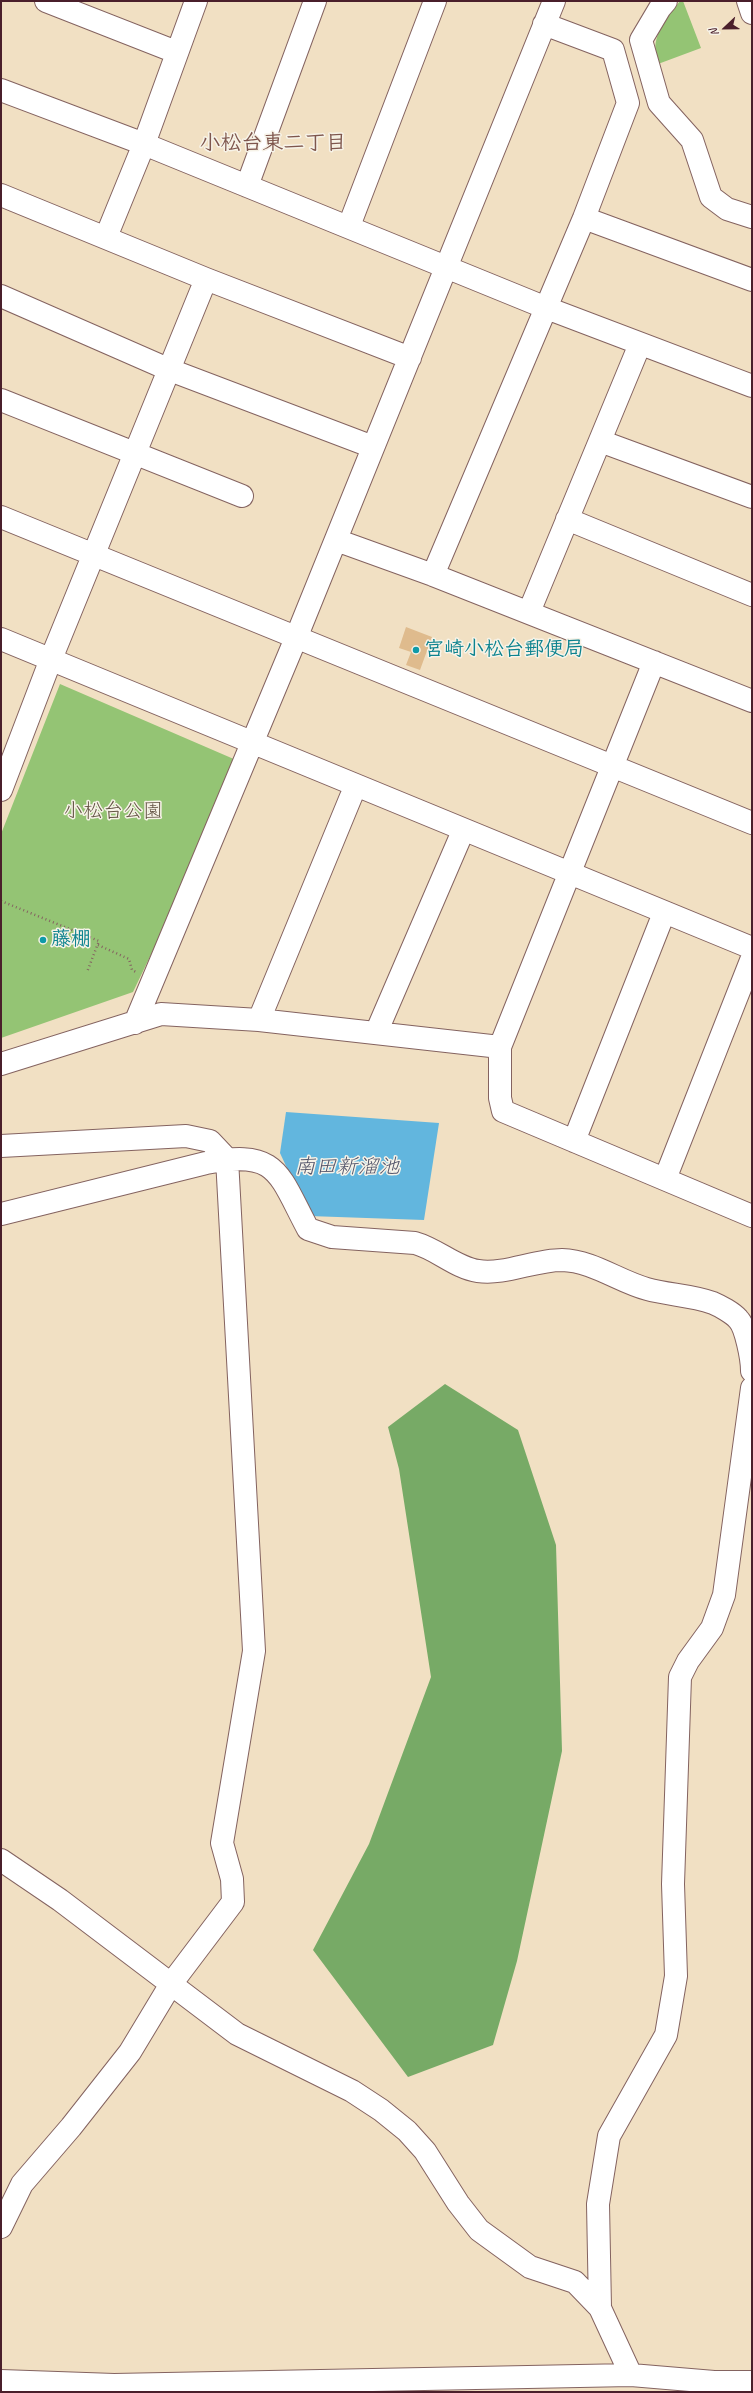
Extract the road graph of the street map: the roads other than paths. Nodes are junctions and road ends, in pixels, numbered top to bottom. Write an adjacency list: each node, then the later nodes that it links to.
1 (46, 1): 10 (street)
2 (196, 1): 10 (street)
3 (315, 1): 13 (street)
4 (435, 1): 17 (street)
5 (554, 1): 9 (street)
6 (666, 1): 15 (street)
7 (748, 1): 8 (street)
8 (752, 12)
9 (544, 24): 16 (street); 19 (street)
10 (176, 52): 12 (street)
11 (1, 90): 12 (street)
12 (144, 144): 13 (street); 18 (street)
13 (246, 186): 17 (street)
14 (1, 195): 18 (street)
15 (752, 217)
16 (584, 218): 21 (street); 23 (street)
17 (349, 226): 19 (street)
18 (106, 238): 20 (street)
19 (446, 267): 23 (street); 25 (street)
20 (206, 280): 25 (street); 26 (street)
21 (752, 280)
22 (1, 296): 26 (street)
23 (544, 307): 24 (street); 38 (street)
24 (640, 344): 27 (street); 29 (street)
25 (410, 358): 30 (street)
26 (170, 370): 30 (street); 31 (street)
27 (752, 386)
28 (1, 400): 31 (street)
29 (600, 441): 33 (street); 35 (street)
30 (373, 447): 36 (street)
31 (137, 454): 32 (street); 37 (street)
32 (242, 496)
33 (752, 497)
34 (1, 517): 37 (street)
35 (567, 519): 39 (street); 40 (street)
36 (336, 540): 38 (street); 41 (street)
37 (95, 556): 41 (street); 43 (street)
38 (432, 575): 40 (street)
39 (752, 595)
40 (529, 612): 44 (street)
41 (296, 638): 46 (street); 48 (street)
42 (1, 639): 43 (street)
43 (52, 659): 46 (street); 47 (street)
44 (654, 662): 45 (street); 48 (street)
45 (752, 701)
46 (252, 744): 49 (street); 58 (street)
47 (8, 748): 50 (street)
48 (614, 765): 51 (street); 53 (street)
49 (355, 787): 52 (street); 57 (street)
50 (1, 790)
51 (752, 822)
52 (462, 831): 53 (street); 59 (street)
53 (570, 875): 54 (street); 60 (street)
54 (664, 913): 55 (street); 62 (street)
55 (752, 948)
56 (752, 958): 65 (street)
57 (259, 1020): 58 (street); 59 (street)
58 (135, 1022): 61 (street)
59 (376, 1033): 60 (street)
60 (500, 1047): 62 (street)
61 (1, 1064)
62 (574, 1141): 65 (street)
63 (1, 1146): 64 (street)
64 (227, 1159): 66 (street); 68 (street); 71 (street)
65 (665, 1179): 67 (street)
66 (1, 1214)
67 (752, 1216)
68 (752, 1371)
69 (752, 1388): 73 (street)
70 (1, 1860): 71 (street)
71 (171, 1984): 72 (street); 73 (street)
72 (1, 2227)
73 (600, 2308): 74 (street)
74 (632, 2375): 75 (street); 76 (street)
75 (1, 2382)
76 (752, 2382)

